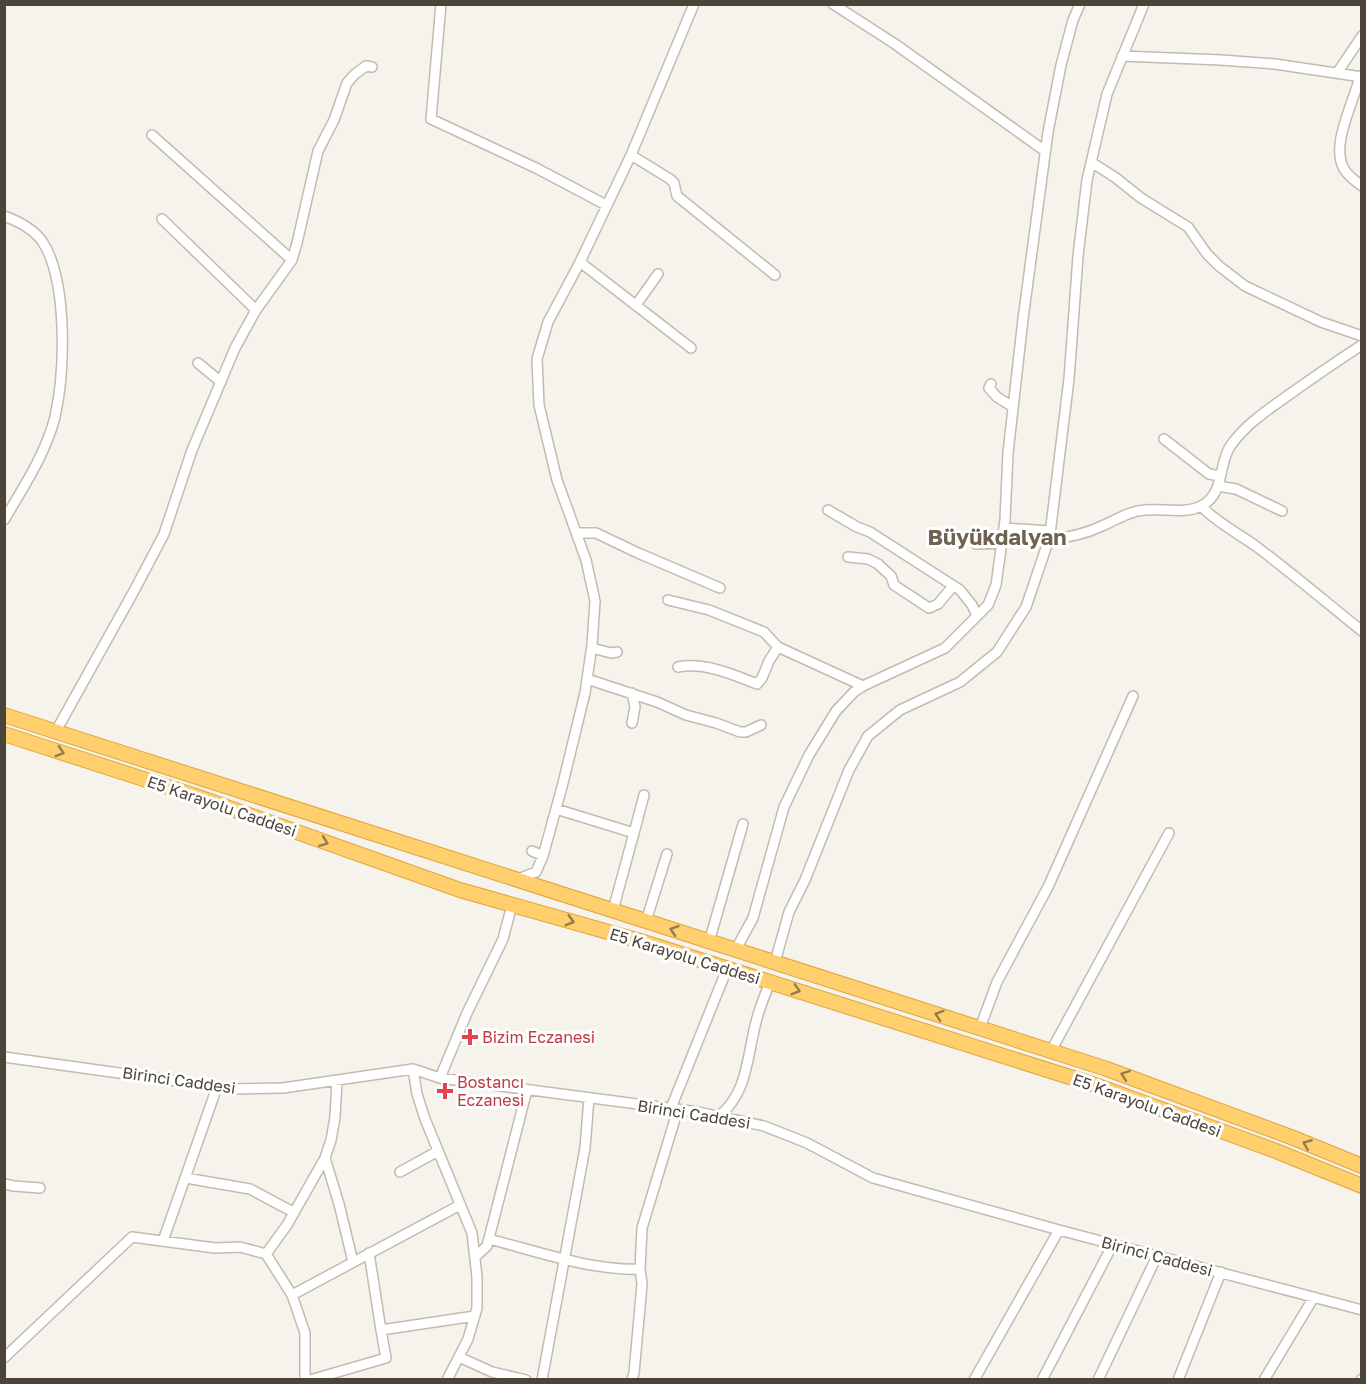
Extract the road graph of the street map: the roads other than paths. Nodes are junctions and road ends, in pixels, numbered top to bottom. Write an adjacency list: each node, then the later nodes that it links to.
1 (441, 4): 16 (street)
2 (694, 4): 13 (street)
3 (833, 4): 12 (street)
4 (1080, 4): 12 (street)
5 (1144, 4): 7 (street)
6 (1362, 36): 9 (street)
7 (1122, 56): 9 (street); 14 (street)
8 (372, 67): 19 (street)
9 (1337, 73): 10 (street)
10 (1361, 77): 15 (street)
11 (152, 135): 19 (street)
12 (1045, 151): 33 (street)
13 (630, 155): 16 (street); 22 (street)
14 (1091, 162): 25 (street); 42 (street)
15 (1362, 186)
16 (606, 205): 20 (street)
17 (4, 216): 39 (street)
18 (162, 219): 24 (street)
19 (292, 260): 24 (street)
20 (580, 262): 23 (street); 41 (street)
21 (658, 274): 23 (street)
22 (775, 275)
23 (636, 305): 27 (street)
24 (256, 310): 29 (street)
25 (1362, 336)
26 (1362, 345): 35 (street)
27 (691, 348)
28 (198, 363): 29 (street)
29 (221, 382): 32 (street)
30 (990, 384): 33 (street)
31 (203, 396): 32 (street)
32 (214, 400): 62 (street)
33 (1013, 407): 40 (street)
34 (1164, 439): 35 (street)
35 (1219, 481): 36 (street); 38 (street)
36 (1201, 506): 42 (street); 50 (street)
37 (828, 510): 46 (street)
38 (1281, 511)
39 (4, 520)
40 (1004, 528): 42 (street); 43 (street)
41 (576, 533): 47 (street); 52 (street)
42 (1050, 535): 80 (street)
43 (1002, 543): 44 (street); 49 (street)
44 (976, 544)
45 (848, 557): 46 (street)
46 (953, 586): 49 (street)
47 (720, 588)
48 (668, 600): 51 (street)
49 (976, 616): 56 (street)
50 (1362, 631)
51 (778, 647): 54 (street); 56 (street)
52 (591, 648): 53 (street); 55 (street)
53 (617, 652)
54 (678, 667)
55 (587, 679): 57 (street); 65 (street)
56 (863, 686): 79 (street)
57 (632, 693): 60 (street); 61 (street)
58 (1133, 696): 83 (street)
59 (4, 715): 62 (highway, E5 Karayolu Caddesi)
60 (632, 723)
61 (761, 725)
62 (56, 731): 72 (highway, E5 Karayolu Caddesi)
63 (4, 734): 74 (highway, E5 Karayolu Caddesi, one-way to 74)
64 (644, 795): 67 (street)
65 (556, 809): 67 (street); 71 (street)
66 (743, 824): 78 (street)
67 (634, 833): 76 (street)
68 (1168, 833): 84 (street)
69 (532, 851): 71 (street)
70 (667, 854): 77 (street)
71 (543, 856): 72 (street)
72 (514, 878): 73 (highway, E5 Karayolu Caddesi); 74 (highway)
73 (537, 886): 75 (highway); 76 (highway, E5 Karayolu Caddesi)
74 (506, 903): 75 (highway, E5 Karayolu Caddesi); 87 (street)
75 (529, 910): 81 (highway, E5 Karayolu Caddesi, one-way to 81)
76 (613, 910): 77 (highway, E5 Karayolu Caddesi)
77 (646, 921): 78 (highway, E5 Karayolu Caddesi, one-way to 77)
78 (709, 942): 79 (highway, E5 Karayolu Caddesi)
79 (736, 949): 80 (highway, E5 Karayolu Caddesi)
80 (775, 962): 83 (highway, E5 Karayolu Caddesi, one-way to 80)
81 (727, 969): 82 (highway, E5 Karayolu Caddesi); 92 (street)
82 (770, 982): 93 (street); 100 (highway, E5 Karayolu Caddesi, one-way to 100)
83 (980, 1028): 84 (highway, E5 Karayolu Caddesi)
84 (1052, 1051): 96 (highway, E5 Karayolu Caddesi, one-way to 84)
85 (4, 1057): 89 (street, Birinci Caddesi)
86 (414, 1069): 87 (street, Birinci Caddesi); 88 (street, Birinci Caddesi); 94 (street)
87 (440, 1078): 90 (street, Birinci Caddesi)
88 (337, 1080): 89 (street, Birinci Caddesi); 95 (street)
89 (217, 1087): 98 (street)
90 (527, 1089): 91 (street, Birinci Caddesi); 105 (street)
91 (589, 1098): 92 (street, Birinci Caddesi); 112 (street)
92 (674, 1109): 93 (street, Birinci Caddesi); 114 (street)
93 (719, 1116): 104 (street, Birinci Caddesi)
94 (438, 1151): 97 (street); 102 (street)
95 (325, 1158): 103 (street); 113 (street)
96 (1362, 1166)
97 (400, 1172)
98 (186, 1178): 103 (street); 106 (street)
99 (4, 1184): 101 (street)
100 (1362, 1186)
101 (40, 1188)
102 (460, 1204): 108 (street); 111 (street)
103 (293, 1212): 109 (street)
104 (1059, 1230): 107 (street, Birinci Caddesi); 129 (street)
105 (489, 1239): 111 (street); 112 (street)
106 (162, 1241): 109 (street); 122 (street)
107 (1113, 1244): 110 (street, Birinci Caddesi); 130 (street)
108 (369, 1253): 113 (street); 120 (street)
109 (266, 1254): 116 (street)
110 (1157, 1256): 115 (street, Birinci Caddesi); 131 (street)
111 (475, 1257): 119 (street)
112 (565, 1258): 114 (street); 127 (street)
113 (353, 1262): 116 (street)
114 (640, 1269): 128 (street)
115 (1221, 1272): 117 (street, Birinci Caddesi); 132 (street)
116 (292, 1295): 123 (street)
117 (1314, 1297): 118 (street, Birinci Caddesi); 133 (street)
118 (1362, 1310)
119 (475, 1316): 120 (street); 121 (street)
120 (381, 1330): 124 (street)
121 (459, 1357): 125 (street); 126 (street)
122 (4, 1358)
123 (305, 1380)
124 (310, 1380)
125 (447, 1380)
126 (526, 1380)
127 (542, 1380)
128 (632, 1380)
129 (975, 1380)
130 (1042, 1380)
131 (1098, 1380)
132 (1178, 1380)
133 (1264, 1380)

